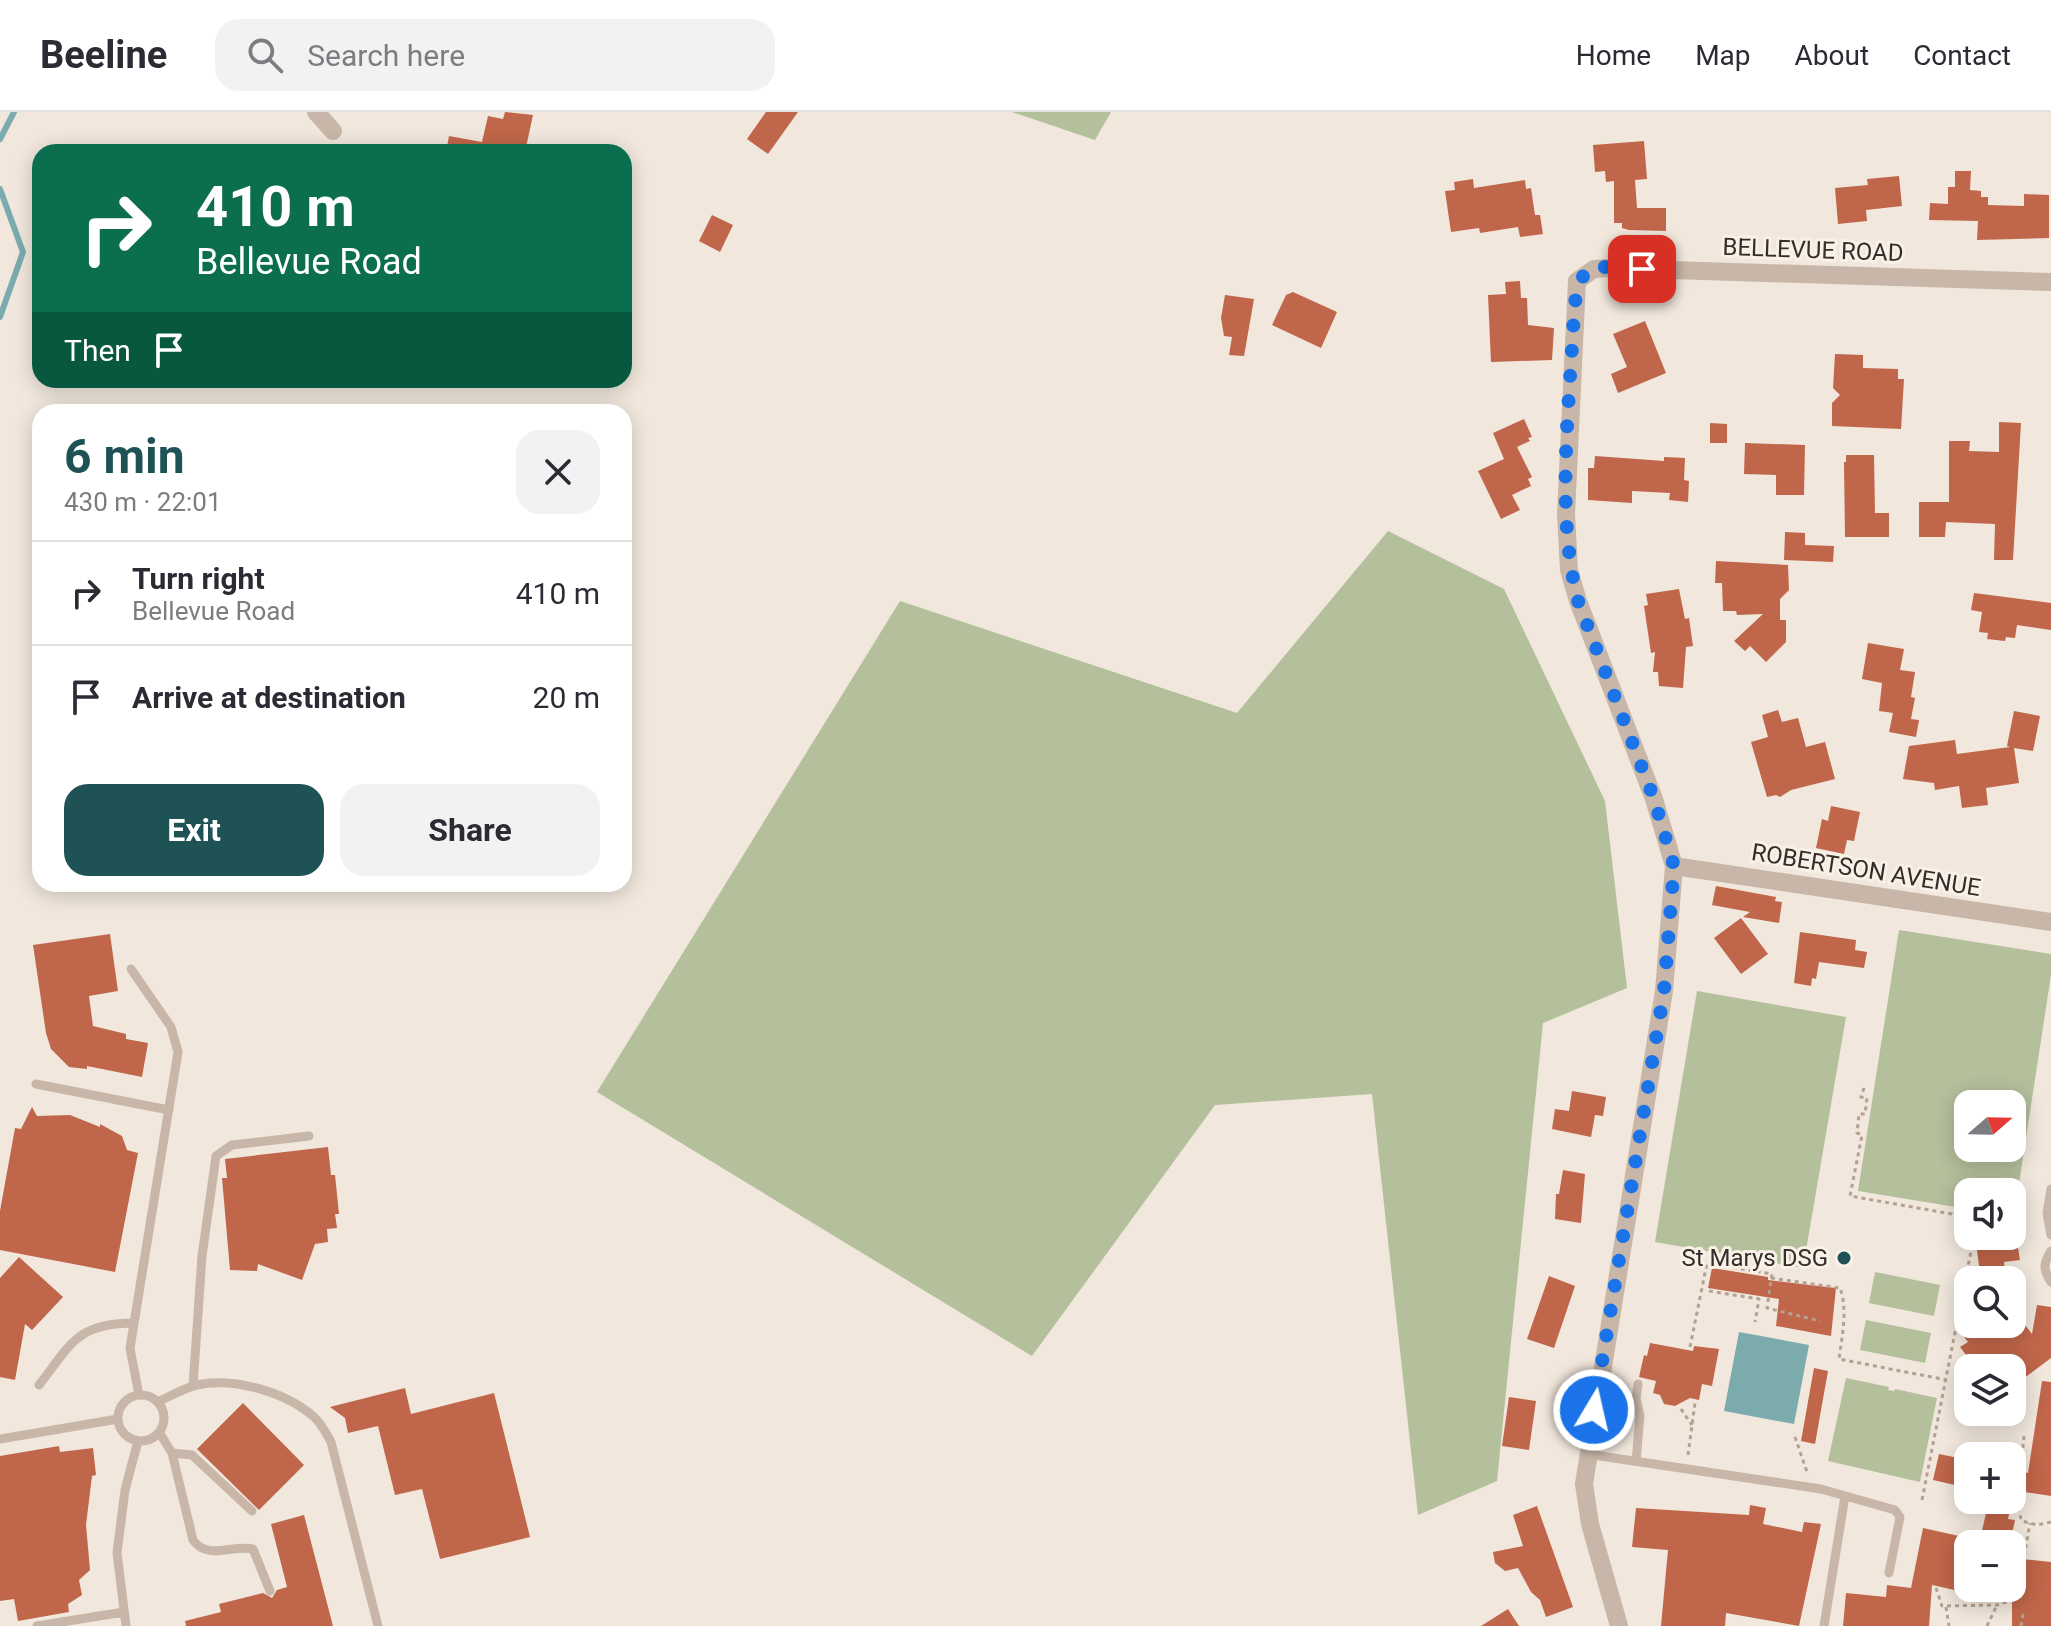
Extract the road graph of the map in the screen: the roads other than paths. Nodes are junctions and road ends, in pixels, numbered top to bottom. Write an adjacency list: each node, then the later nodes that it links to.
1 (316, 112): 2 (street)
2 (333, 131)
3 (2051, 282): 4 (street, BELLEVUE ROAD)
4 (1674, 866): 5 (street, ROBERTSON AVENUE); 25 (street)
5 (2051, 922)
6 (131, 969): 8 (lane)
7 (36, 1084): 8 (lane)
8 (169, 1110): 14 (lane)
9 (309, 1136): 17 (lane)
10 (2051, 1189): 11 (lane)
11 (2051, 1235)
12 (2051, 1251): 13 (lane)
13 (2051, 1282)
14 (134, 1323): 16 (lane); 18 (lane)
15 (1638, 1384): 26 (lane)
16 (39, 1385)
17 (193, 1386): 19 (lane); 34 (lane)
18 (139, 1395): 19 (lane); 20 (lane)
19 (157, 1402): 21 (lane)
20 (118, 1419): 22 (lane); 23 (lane)
21 (159, 1432): 23 (lane); 24 (lane)
22 (0, 1439)
23 (138, 1441): 31 (lane)
24 (172, 1453): 28 (lane); 30 (lane)
25 (1587, 1454): 26 (lane); 35 (street)
26 (1636, 1461): 27 (lane)
27 (1845, 1496): 29 (lane); 36 (lane)
28 (252, 1511)
29 (1889, 1573)
30 (270, 1591)
31 (124, 1612): 32 (lane); 33 (lane)
32 (37, 1626)
33 (126, 1626)
34 (378, 1626)
35 (1619, 1626)
36 (1824, 1626)

